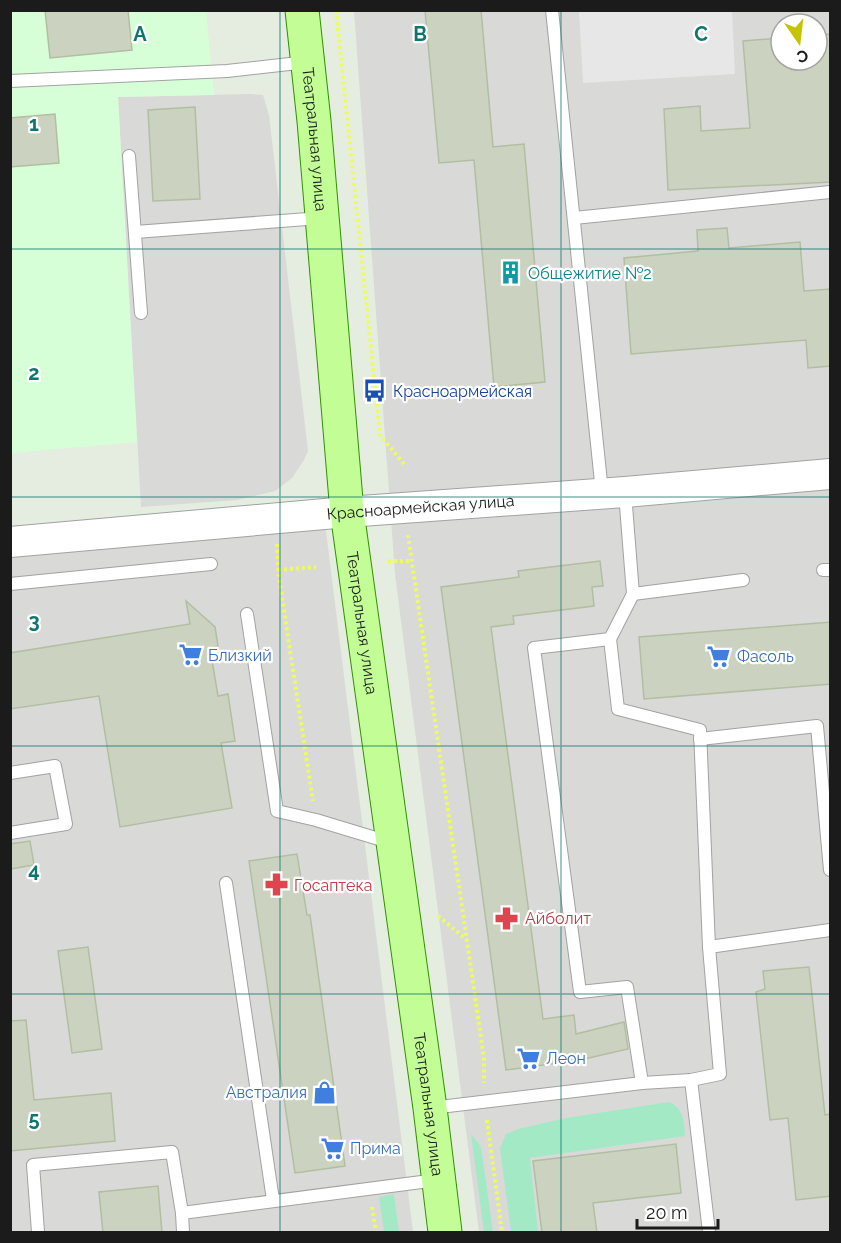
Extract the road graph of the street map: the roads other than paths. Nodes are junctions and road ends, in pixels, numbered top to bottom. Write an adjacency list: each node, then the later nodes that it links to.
1 (302, 10): 3 (main road, Театральная улица)
2 (552, 10): 8 (lane)
3 (308, 62): 4 (lane); 7 (main road, Театральная улица)
4 (10, 81)
5 (129, 156): 9 (lane)
6 (831, 192): 8 (lane)
7 (322, 218): 9 (lane); 13 (main road, Театральная улица)
8 (574, 218): 12 (lane)
9 (135, 232): 10 (lane)
10 (141, 313)
11 (831, 474): 12 (street, Красноармейская улица)
12 (614, 492): 13 (street, Красноармейская улица); 18 (lane)
13 (347, 512): 14 (street, Красноармейская улица); 24 (main road, Театральная улица)
14 (10, 542)
15 (211, 564): 17 (lane)
16 (743, 580): 18 (lane)
17 (10, 584)
18 (633, 594): 20 (lane)
19 (247, 614): 24 (lane)
20 (610, 639): 21 (lane); 30 (lane)
21 (700, 739): 25 (lane); 28 (lane)
22 (10, 773): 23 (lane)
23 (10, 833)
24 (393, 844): 31 (main road, Театральная улица)
25 (830, 870)
26 (226, 883): 33 (lane)
27 (831, 930): 28 (lane)
28 (709, 947): 29 (lane)
29 (691, 1080): 30 (lane); 38 (lane)
30 (642, 1083): 31 (lane)
31 (430, 1108): 32 (main road, Театральная улица)
32 (438, 1180): 33 (lane); 37 (main road, Театральная улица)
33 (273, 1200): 34 (lane)
34 (182, 1213): 35 (lane); 36 (lane)
35 (38, 1233)
36 (183, 1233)
37 (445, 1233)
38 (709, 1233)

